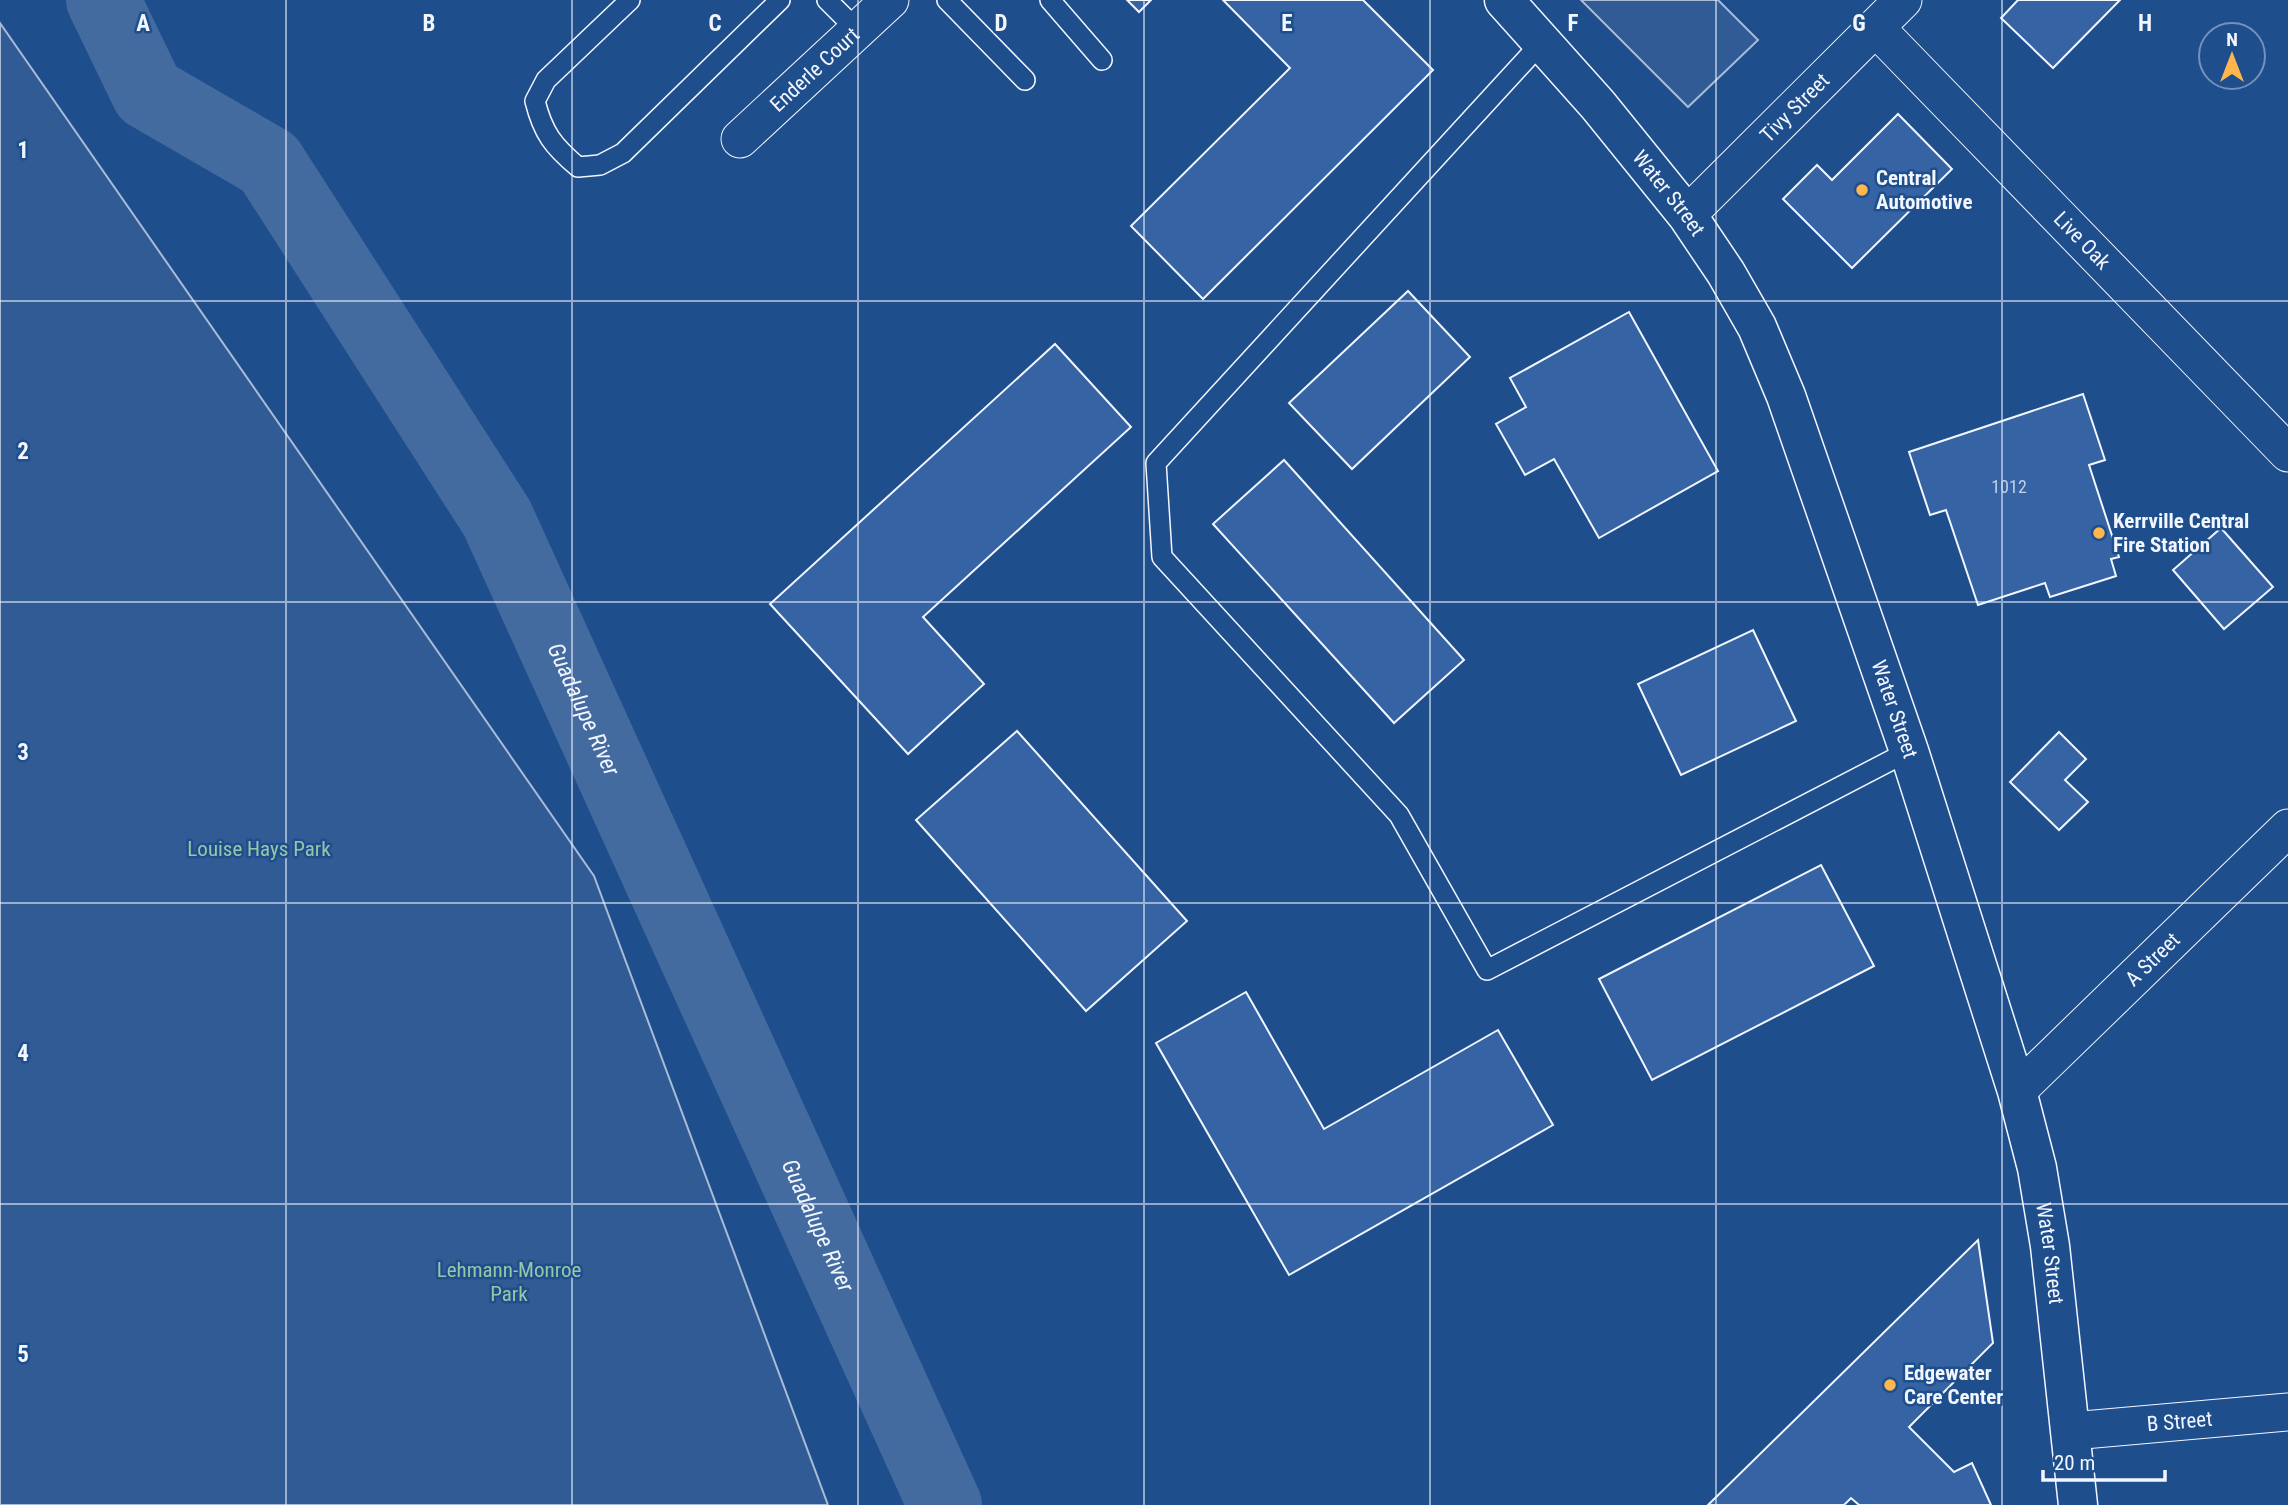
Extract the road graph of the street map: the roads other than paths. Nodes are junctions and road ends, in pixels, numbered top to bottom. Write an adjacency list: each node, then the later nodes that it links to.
1 (630, 0): 2 (lane)
2 (780, 0)
3 (827, 0): 10 (lane)
4 (890, 0): 10 (street, Enderle Court)
5 (947, 0): 13 (lane)
6 (1050, 0): 12 (lane)
7 (1504, 0): 11 (street, Water Street)
8 (1903, 0): 9 (street, Tivy Street)
9 (1876, 28): 15 (street, Tivy Street); 16 (street, Live Oak)
10 (857, 30): 14 (street, Enderle Court)
11 (1542, 42): 15 (street, Water Street); 17 (lane)
12 (1102, 60)
13 (1025, 80)
14 (740, 139)
15 (1687, 215): 17 (street, Water Street)
16 (2288, 453)
17 (1909, 751): 19 (street, Water Street)
18 (2288, 828): 19 (street, A Street)
19 (2017, 1091): 21 (street, Water Street)
20 (2288, 1412): 21 (street, B Street)
21 (2071, 1431): 22 (street, Water Street)
22 (2078, 1505)

